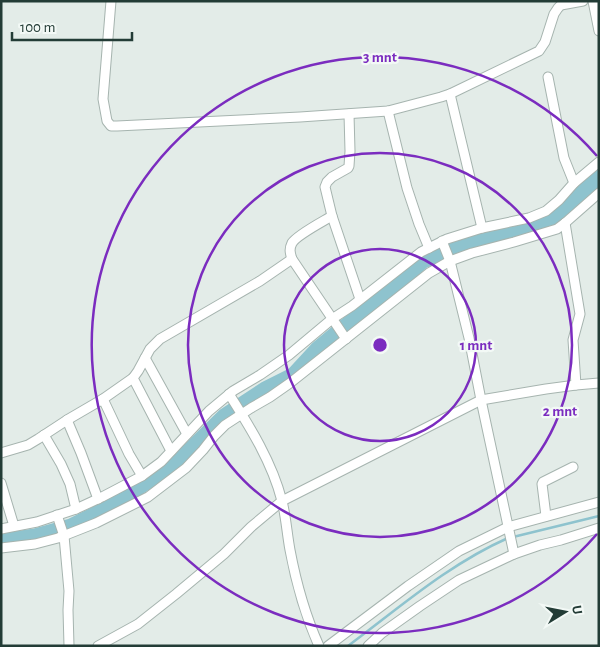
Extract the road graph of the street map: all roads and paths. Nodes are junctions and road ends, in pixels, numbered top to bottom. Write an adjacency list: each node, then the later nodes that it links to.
1 (111, 1): 8 (street)
2 (583, 1): 6 (street)
3 (593, 1): 4 (street)
4 (599, 31)
5 (548, 77): 10 (street)
6 (450, 94): 7 (street); 14 (street)
7 (388, 110): 8 (street); 16 (street)
8 (349, 114): 12 (street)
9 (599, 162): 10 (street)
10 (574, 183): 14 (street)
11 (599, 193): 13 (street)
12 (332, 216): 17 (street); 19 (street)
13 (565, 223): 18 (street); 25 (street)
14 (482, 228): 15 (street)
15 (443, 243): 16 (street); 18 (street)
16 (429, 248): 19 (street)
17 (292, 259): 20 (street); 22 (street)
18 (449, 260): 21 (street); 28 (street)
19 (360, 299): 20 (street)
20 (333, 320): 21 (street); 26 (street)
21 (344, 336): 29 (street)
22 (145, 358): 23 (street); 31 (street)
23 (133, 378): 27 (street); 33 (street)
24 (599, 383): 25 (street)
25 (576, 385): 28 (street)
26 (230, 397): 29 (street); 31 (street)
27 (103, 399): 30 (street); 36 (street)
28 (481, 400): 39 (street); 47 (street)
29 (241, 412): 39 (street); 48 (street)
30 (67, 420): 32 (street); 38 (street)
31 (187, 434): 33 (street)
32 (44, 435): 34 (street); 41 (street)
33 (171, 451): 36 (street)
34 (1, 453)
35 (573, 467): 42 (street)
36 (142, 476): 38 (street)
37 (1, 483): 44 (street)
38 (98, 499): 41 (street)
39 (282, 501): 52 (street); 53 (street)
40 (599, 502): 42 (street)
41 (76, 509): 43 (street)
42 (546, 516): 47 (street)
43 (58, 518): 44 (street); 48 (street)
44 (14, 526): 46 (street)
45 (599, 528): 50 (street)
46 (1, 529)
47 (508, 529): 50 (street); 54 (street)
48 (63, 536): 49 (street); 51 (street)
49 (1, 548)
50 (513, 552): 55 (street)
51 (69, 646)
52 (98, 646)
53 (319, 646)
54 (328, 646)
55 (368, 646)

